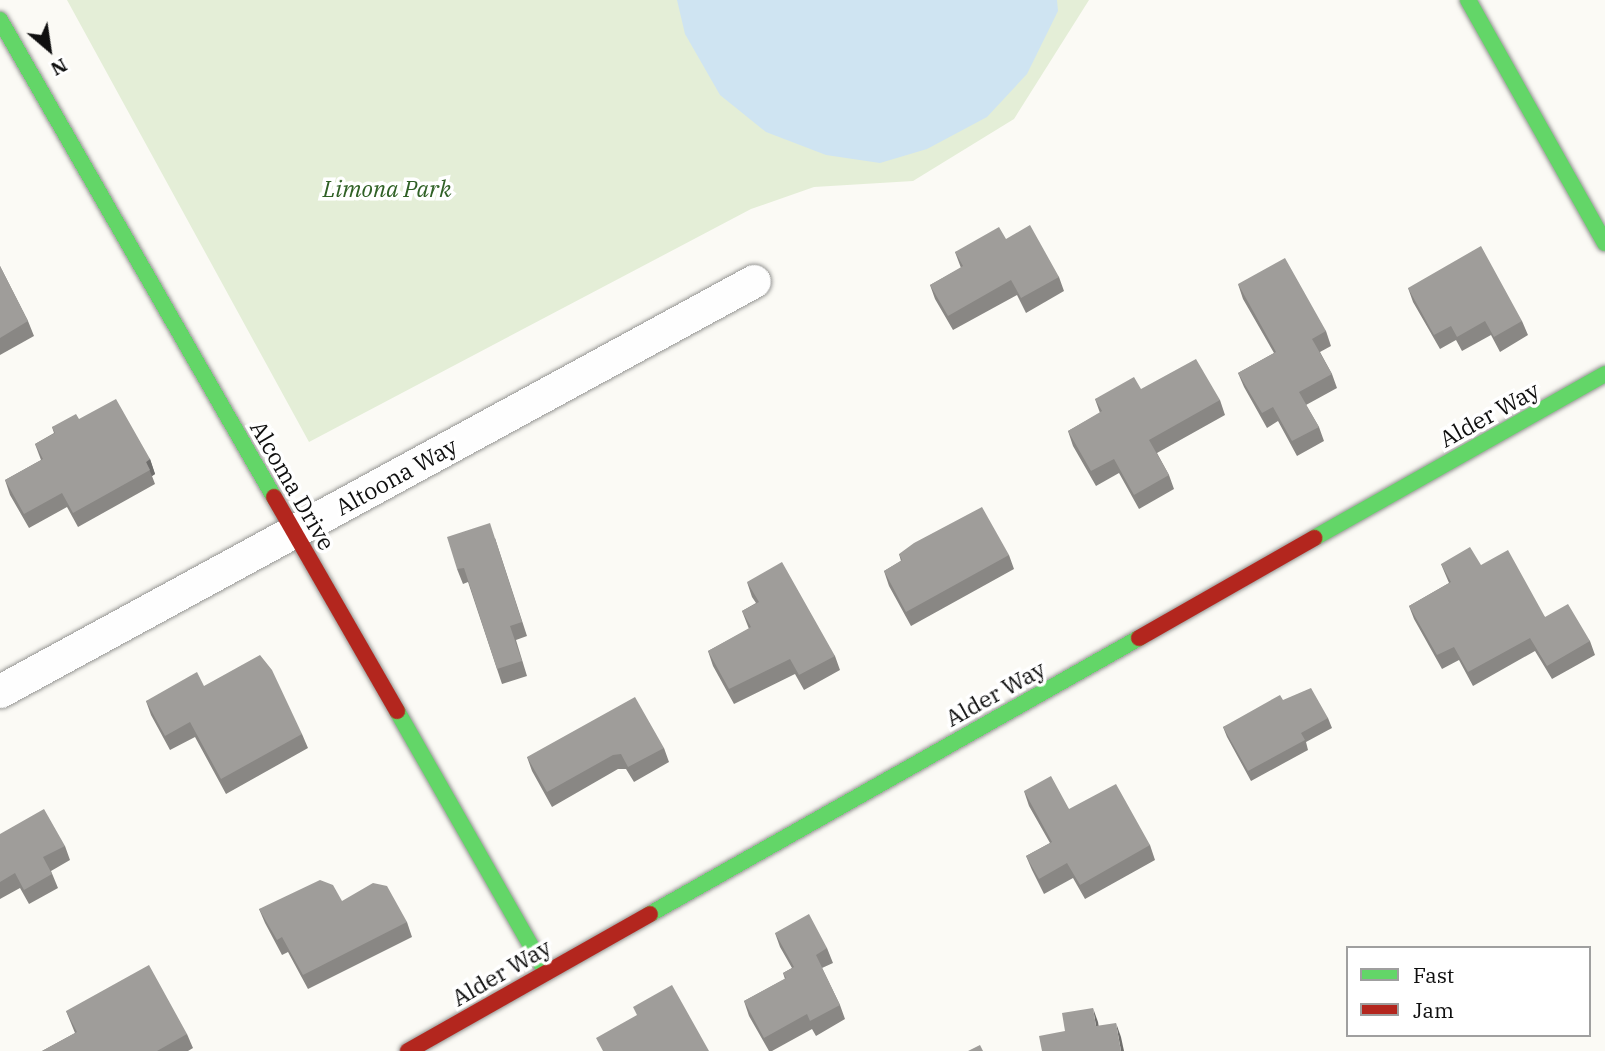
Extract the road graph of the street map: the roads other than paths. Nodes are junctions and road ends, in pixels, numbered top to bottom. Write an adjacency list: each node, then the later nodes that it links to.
1 (1468, 0): 3 (street)
2 (0, 20): 6 (street, Alcoma Drive)
3 (1605, 243)
4 (754, 281): 6 (street, Altoona Way)
5 (1605, 374): 8 (street, Alder Way)
6 (293, 532): 7 (street, Altoona Way); 8 (street, Alcoma Drive)
7 (0, 691)
8 (545, 972): 9 (street, Alder Way)
9 (408, 1051)

